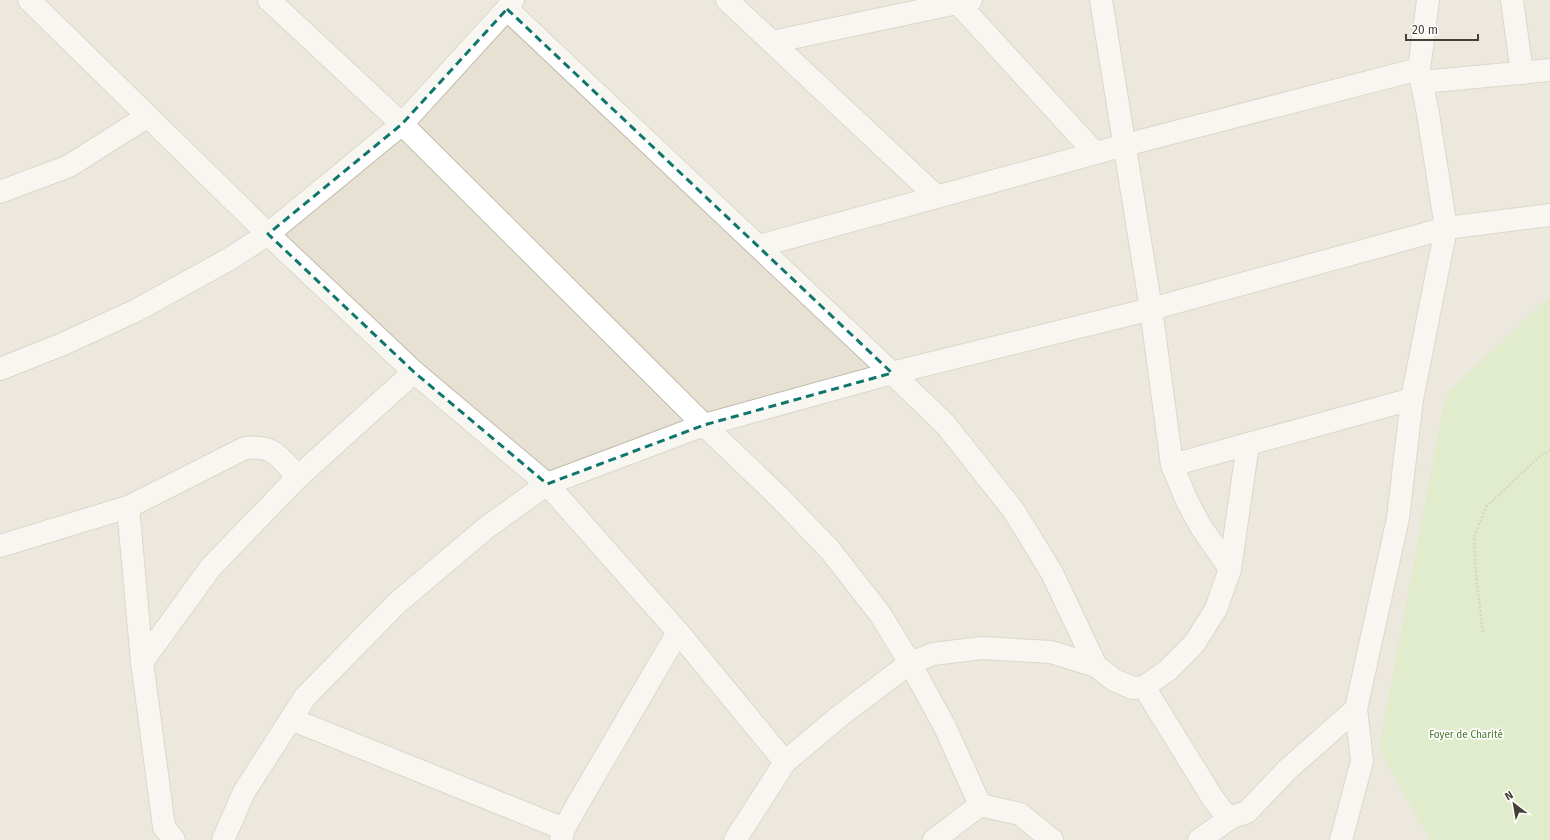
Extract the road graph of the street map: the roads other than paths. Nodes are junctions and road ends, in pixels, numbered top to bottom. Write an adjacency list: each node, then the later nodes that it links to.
1 (29, 0): 13 (street)
2 (269, 0): 14 (street)
3 (727, 0): 9 (street)
4 (1101, 0): 15 (street)
5 (1428, 0): 12 (street)
6 (1512, 0): 11 (street)
7 (964, 1): 9 (street); 16 (street)
8 (510, 4): 14 (street); 22 (street)
9 (772, 42): 18 (street)
10 (1550, 70): 11 (street)
11 (1522, 73): 12 (street)
12 (1420, 75): 15 (street); 20 (street)
13 (148, 116): 17 (street); 21 (street)
14 (402, 124): 21 (street); 28 (street)
15 (1125, 145): 16 (street); 23 (street)
16 (1095, 153): 18 (street)
17 (0, 192)
18 (937, 197): 22 (street)
19 (1550, 215): 20 (street)
20 (1446, 228): 23 (street); 27 (street)
21 (268, 234): 24 (street); 25 (street)
22 (758, 246): 26 (street)
23 (1151, 309): 26 (street); 30 (street)
24 (0, 369)
25 (414, 372): 31 (street); 32 (street)
26 (892, 373): 28 (street); 39 (street)
27 (1412, 399): 29 (street); 41 (street)
28 (704, 425): 32 (street); 38 (street)
29 (1248, 444): 30 (street); 35 (street)
30 (1172, 465): 35 (street)
31 (298, 477): 33 (street); 37 (street)
32 (547, 484): 36 (street); 42 (street)
33 (128, 507): 34 (street); 37 (street)
34 (0, 546)
35 (1230, 570): 40 (street)
36 (678, 632): 43 (street); 46 (street)
37 (142, 662): 47 (street)
38 (910, 663): 39 (street); 43 (street); 44 (street)
39 (1096, 666): 40 (street)
40 (1144, 687): 45 (street)
41 (1356, 709): 45 (street); 53 (street)
42 (291, 719): 46 (street); 48 (street)
43 (785, 762): 49 (street)
44 (980, 805): 50 (street); 51 (street)
45 (1232, 817): 52 (street)
46 (563, 835)
47 (174, 840)
48 (223, 840)
49 (735, 840)
50 (934, 840)
51 (1052, 840)
52 (1198, 840)
53 (1341, 840)

